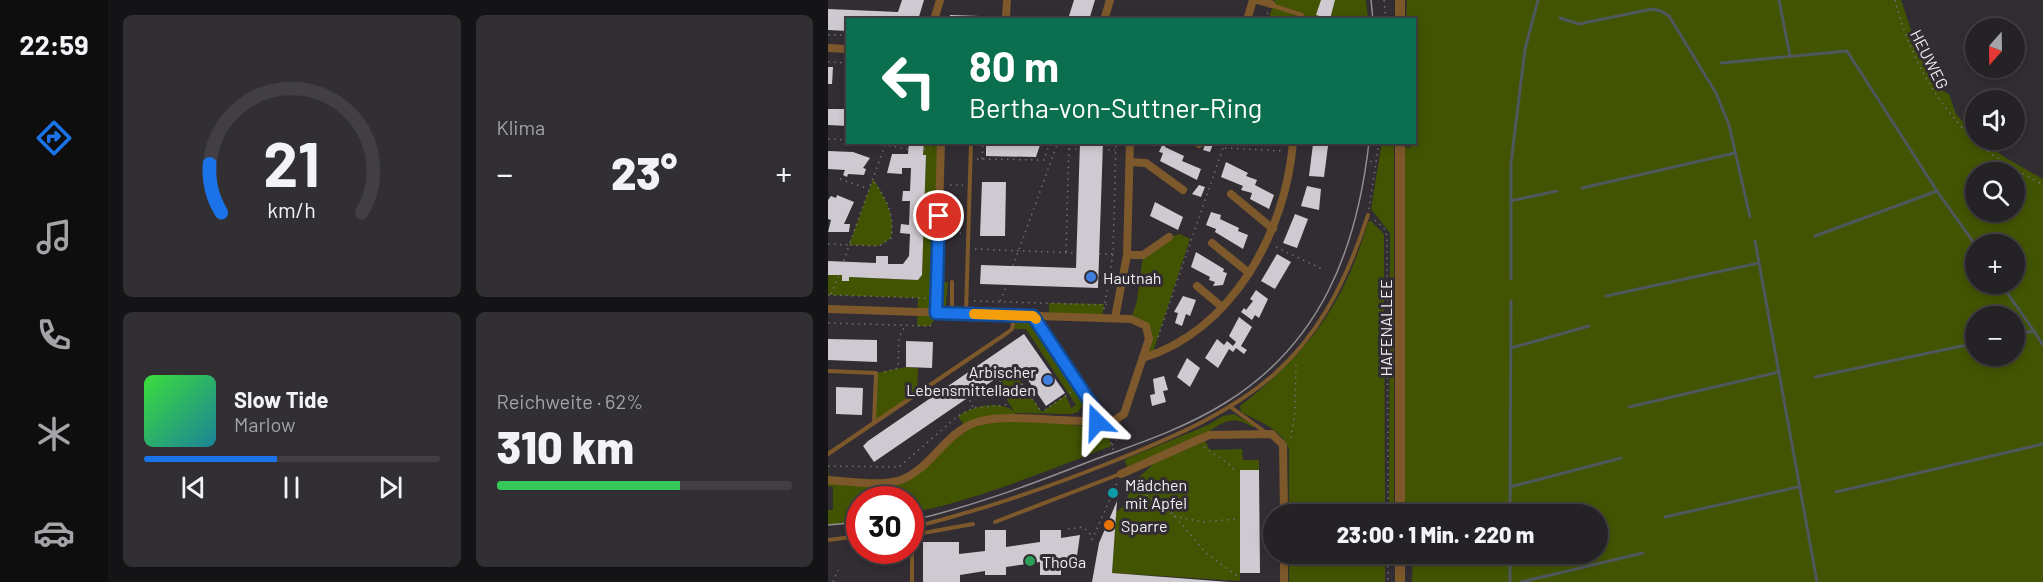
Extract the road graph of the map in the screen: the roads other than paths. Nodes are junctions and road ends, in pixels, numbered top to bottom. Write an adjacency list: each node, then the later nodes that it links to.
1 (940, 0): 9 (street)
2 (1007, 0): 8 (street)
3 (1110, 0): 10 (street)
4 (1255, 0): 6 (street); 11 (street)
5 (1400, 0): 12 (street)
6 (1271, 4): 7 (lane)
7 (1302, 15)
8 (1006, 16)
9 (935, 18)
10 (1105, 18)
11 (1248, 18)
12 (1400, 18)
13 (828, 48): 14 (street)
14 (846, 49)
15 (941, 144): 33 (street)
16 (971, 144): 35 (lane)
17 (1130, 144): 20 (street)
18 (1400, 144): 49 (street, HAFENALLEE)
19 (1293, 147): 24 (street)
20 (1130, 162): 21 (street); 27 (street)
21 (1183, 190)
22 (1231, 194): 24 (street)
23 (1368, 215): 41 (lane)
24 (1273, 229): 28 (street)
25 (1169, 237): 27 (street)
26 (1212, 243): 28 (street)
27 (1127, 255): 38 (street)
28 (1249, 273): 31 (street)
29 (952, 282): 34 (lane)
30 (1197, 286): 31 (street)
31 (1222, 307): 39 (street)
32 (828, 309): 33 (street)
33 (935, 313): 34 (street)
34 (952, 314): 35 (street)
35 (966, 314): 36 (street)
36 (1014, 315): 37 (street); 43 (lane)
37 (1033, 316): 38 (street); 42 (street)
38 (1115, 318): 39 (street)
39 (1143, 358): 42 (street)
40 (828, 371): 43 (lane)
41 (1232, 408): 44 (lane); 51 (lane)
42 (1097, 422): 47 (street)
43 (874, 424): 45 (lane)
44 (1266, 434): 46 (street); 48 (street)
45 (828, 454)
46 (1121, 474): 50 (lane)
47 (828, 480)
48 (1284, 504)
49 (1400, 504)
50 (995, 522)
51 (924, 524)
52 (973, 524): 57 (lane)
53 (846, 538): 54 (lane)
54 (828, 540)
55 (1284, 564): 58 (street)
56 (1400, 564): 59 (street)
57 (912, 582)
58 (1284, 582)
59 (1400, 582)

